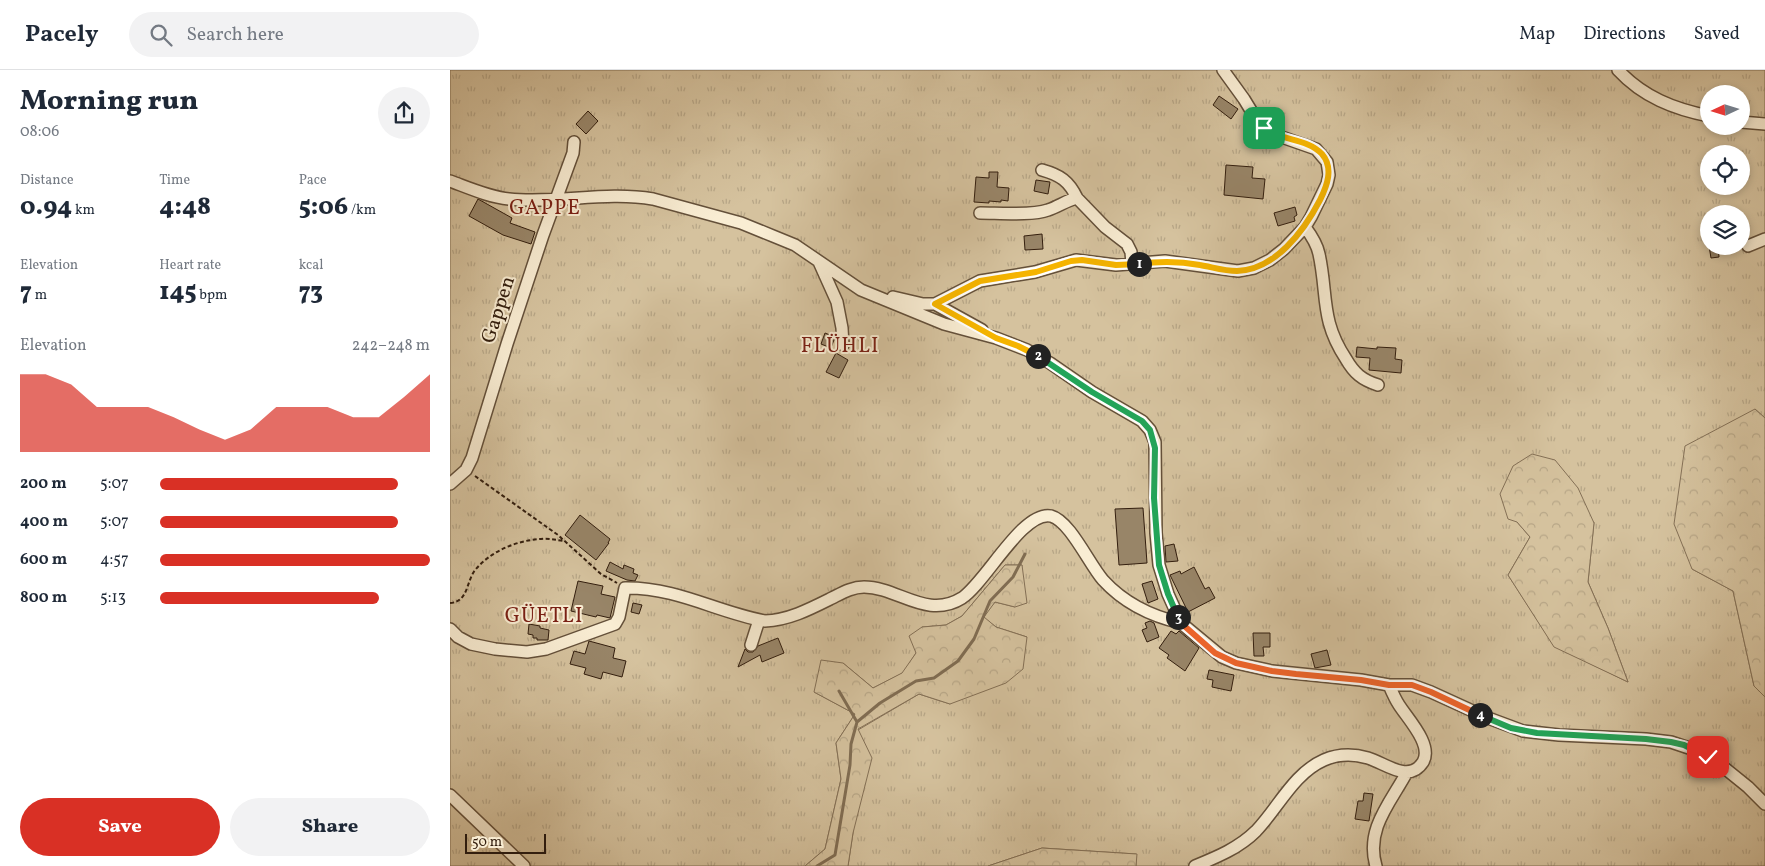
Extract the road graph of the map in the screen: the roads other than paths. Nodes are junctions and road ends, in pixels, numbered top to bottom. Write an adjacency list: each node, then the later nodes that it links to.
1 (1223, 70): 12 (street)
2 (1618, 70): 3 (street)
3 (1700, 113)
4 (1750, 123): 5 (street)
5 (1765, 124)
6 (574, 142): 10 (street, Gappen)
7 (1042, 170): 9 (street)
8 (450, 181): 10 (street)
9 (1078, 198): 11 (street); 16 (street)
10 (557, 199): 15 (street); 22 (street, Gappen)
11 (980, 213)
12 (1305, 227): 16 (street); 21 (street)
13 (1765, 239): 14 (street)
14 (1750, 245)
15 (819, 262): 17 (street); 20 (street)
16 (1132, 264): 18 (street)
17 (873, 295): 18 (street); 19 (street)
18 (935, 304): 19 (street)
19 (996, 338): 24 (street)
20 (843, 345)
21 (1378, 385)
22 (450, 484)
23 (759, 620): 24 (street); 25 (street); 26 (street)
24 (1181, 623): 27 (street)
25 (450, 629)
26 (751, 645)
27 (1389, 685): 28 (street); 30 (street)
28 (1407, 772): 32 (street); 33 (street)
29 (450, 795): 31 (street)
30 (1765, 804)
31 (524, 866)
32 (1195, 866)
33 (1376, 866)

